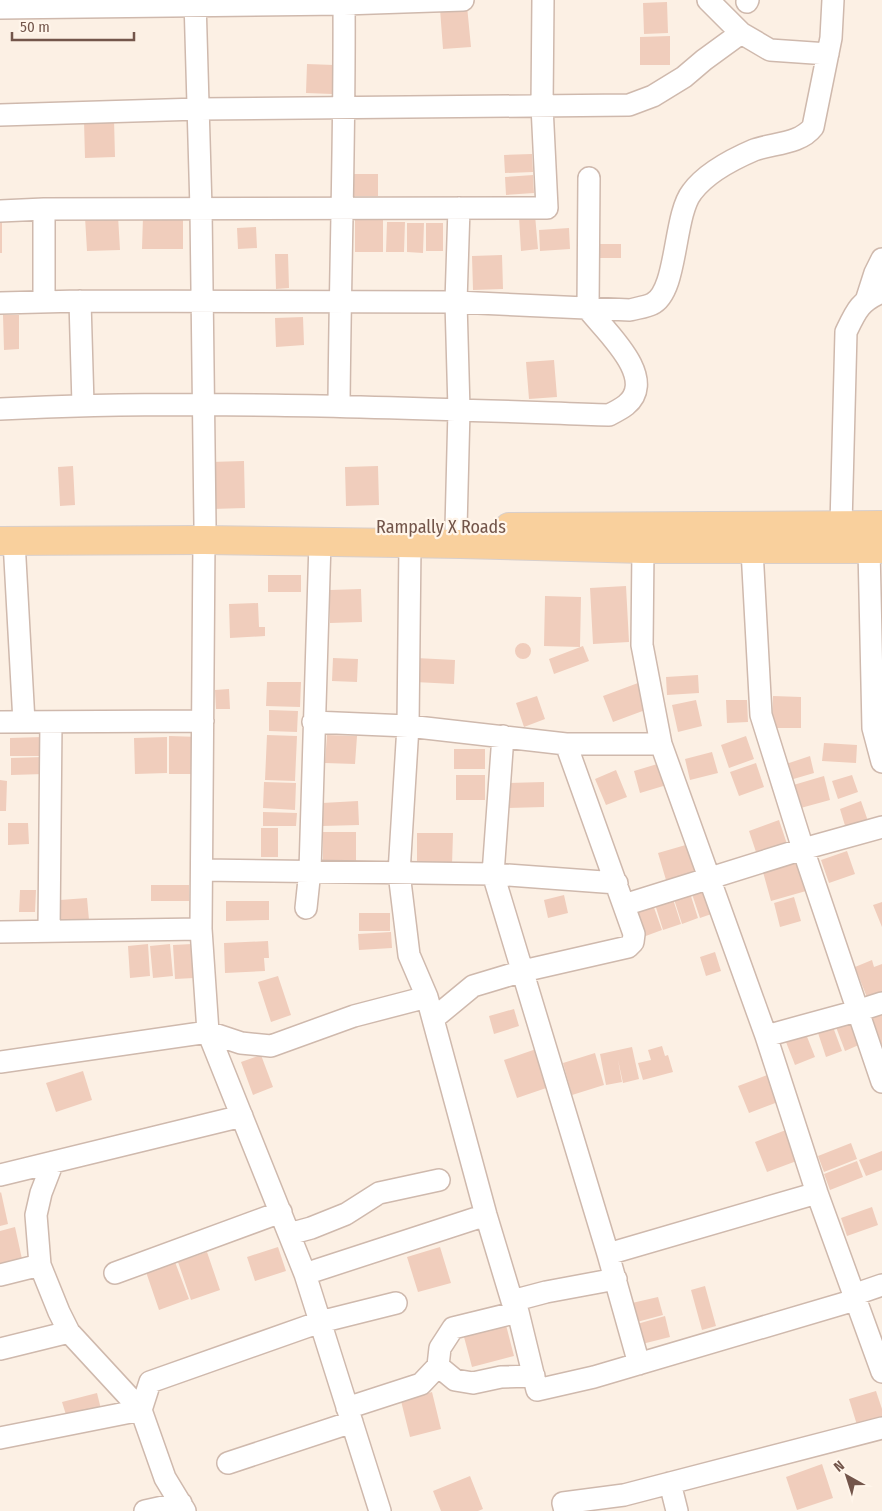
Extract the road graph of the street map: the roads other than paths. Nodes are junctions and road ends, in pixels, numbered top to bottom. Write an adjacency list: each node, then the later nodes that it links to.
1 (463, 0): 5 (street)
2 (543, 0): 10 (street)
3 (708, 0): 8 (street)
4 (832, 0): 9 (street)
5 (344, 2): 6 (street); 11 (street)
6 (195, 3): 7 (street); 12 (street)
7 (0, 8)
8 (741, 33): 9 (street); 10 (street)
9 (828, 54): 28 (street)
10 (542, 106): 11 (street); 16 (street)
11 (344, 108): 12 (street); 15 (street)
12 (199, 109): 13 (street); 18 (street)
13 (0, 115)
14 (588, 178): 28 (street)
15 (343, 208): 16 (street); 18 (street); 27 (street)
16 (459, 208): 25 (street)
17 (44, 209): 18 (street); 19 (street); 23 (street)
18 (202, 209): 24 (street)
19 (0, 211)
20 (882, 259): 21 (street)
21 (875, 295): 34 (street)
22 (80, 301): 23 (street); 24 (street); 29 (street)
23 (44, 302): 26 (street)
24 (201, 302): 27 (street); 30 (street)
25 (456, 302): 27 (street); 28 (street); 33 (street)
26 (0, 303)
27 (340, 303): 31 (street)
28 (588, 309): 33 (street)
29 (83, 405): 30 (street); 32 (street)
30 (202, 405): 31 (street); 37 (street)
31 (339, 406): 33 (street)
32 (0, 409)
33 (458, 410): 36 (street)
34 (841, 525): 35 (main road, Rampally X Roads); 39 (main road, Rampally X Roads)
35 (882, 525)
36 (456, 528): 37 (main road, Rampally X Roads); 39 (main road, Rampally X Roads)
37 (204, 533): 38 (main road); 40 (main road); 45 (street)
38 (5, 536): 47 (street)
39 (806, 537): 43 (main road); 44 (main road)
40 (320, 542): 41 (main road); 49 (street)
41 (410, 544): 42 (main road); 50 (street)
42 (644, 549): 44 (main road); 53 (street)
43 (876, 549): 54 (street)
44 (752, 550): 56 (street)
45 (203, 721): 48 (street); 57 (street)
46 (0, 722): 47 (street)
47 (24, 722): 48 (street)
48 (51, 722): 66 (street)
49 (313, 722): 50 (street); 58 (street)
50 (408, 726): 51 (street); 59 (street)
51 (503, 736): 52 (street); 60 (street)
52 (566, 744): 53 (street); 62 (street)
53 (661, 744): 61 (street)
54 (882, 762)
55 (882, 827): 56 (street)
56 (802, 849): 61 (street); 71 (street)
57 (202, 870): 58 (street); 65 (street)
58 (310, 870): 59 (street); 64 (street)
59 (399, 873): 60 (street); 69 (street)
60 (494, 874): 62 (street); 68 (street)
61 (710, 877): 63 (street); 74 (street)
62 (617, 883): 63 (street)
63 (624, 905): 68 (street)
64 (306, 908)
65 (201, 929): 66 (street); 73 (street)
66 (49, 931): 67 (street)
67 (0, 932)
68 (524, 971): 72 (street); 85 (street)
69 (427, 996): 72 (street); 73 (street)
70 (882, 1003): 71 (street)
71 (857, 1011): 74 (street); 76 (street)
72 (433, 1019): 83 (street)
73 (208, 1032): 75 (street); 77 (street)
74 (766, 1036): 81 (street)
75 (0, 1062)
76 (882, 1082)
77 (242, 1116): 78 (street); 82 (street)
78 (53, 1162): 79 (street); 86 (street)
79 (0, 1175)
80 (439, 1180): 84 (street)
81 (817, 1193): 85 (street); 92 (street)
82 (281, 1212): 84 (street); 87 (street)
83 (486, 1215): 88 (street); 94 (street)
84 (289, 1234): 88 (street)
85 (608, 1254): 90 (street)
86 (40, 1265): 89 (street); 96 (street)
87 (114, 1273)
88 (306, 1274): 95 (street)
89 (0, 1275)
90 (616, 1279): 94 (street); 98 (street)
91 (882, 1285): 92 (street)
92 (854, 1298): 98 (street); 100 (street)
93 (396, 1303): 95 (street)
94 (515, 1307): 99 (street); 101 (street)
95 (320, 1322): 102 (street); 103 (street)
96 (69, 1332): 97 (street); 102 (street)
97 (0, 1349)
98 (639, 1364): 101 (street)
99 (438, 1366): 101 (street); 103 (street)
100 (882, 1372)
101 (534, 1376)
102 (141, 1410): 105 (street); 108 (street)
103 (349, 1415): 106 (street); 110 (street)
104 (882, 1428): 107 (street)
105 (0, 1438)
106 (228, 1463)
107 (670, 1483): 111 (street); 112 (street)
108 (183, 1507): 109 (street)
109 (145, 1511)
110 (380, 1511)
111 (565, 1511)
112 (677, 1511)

